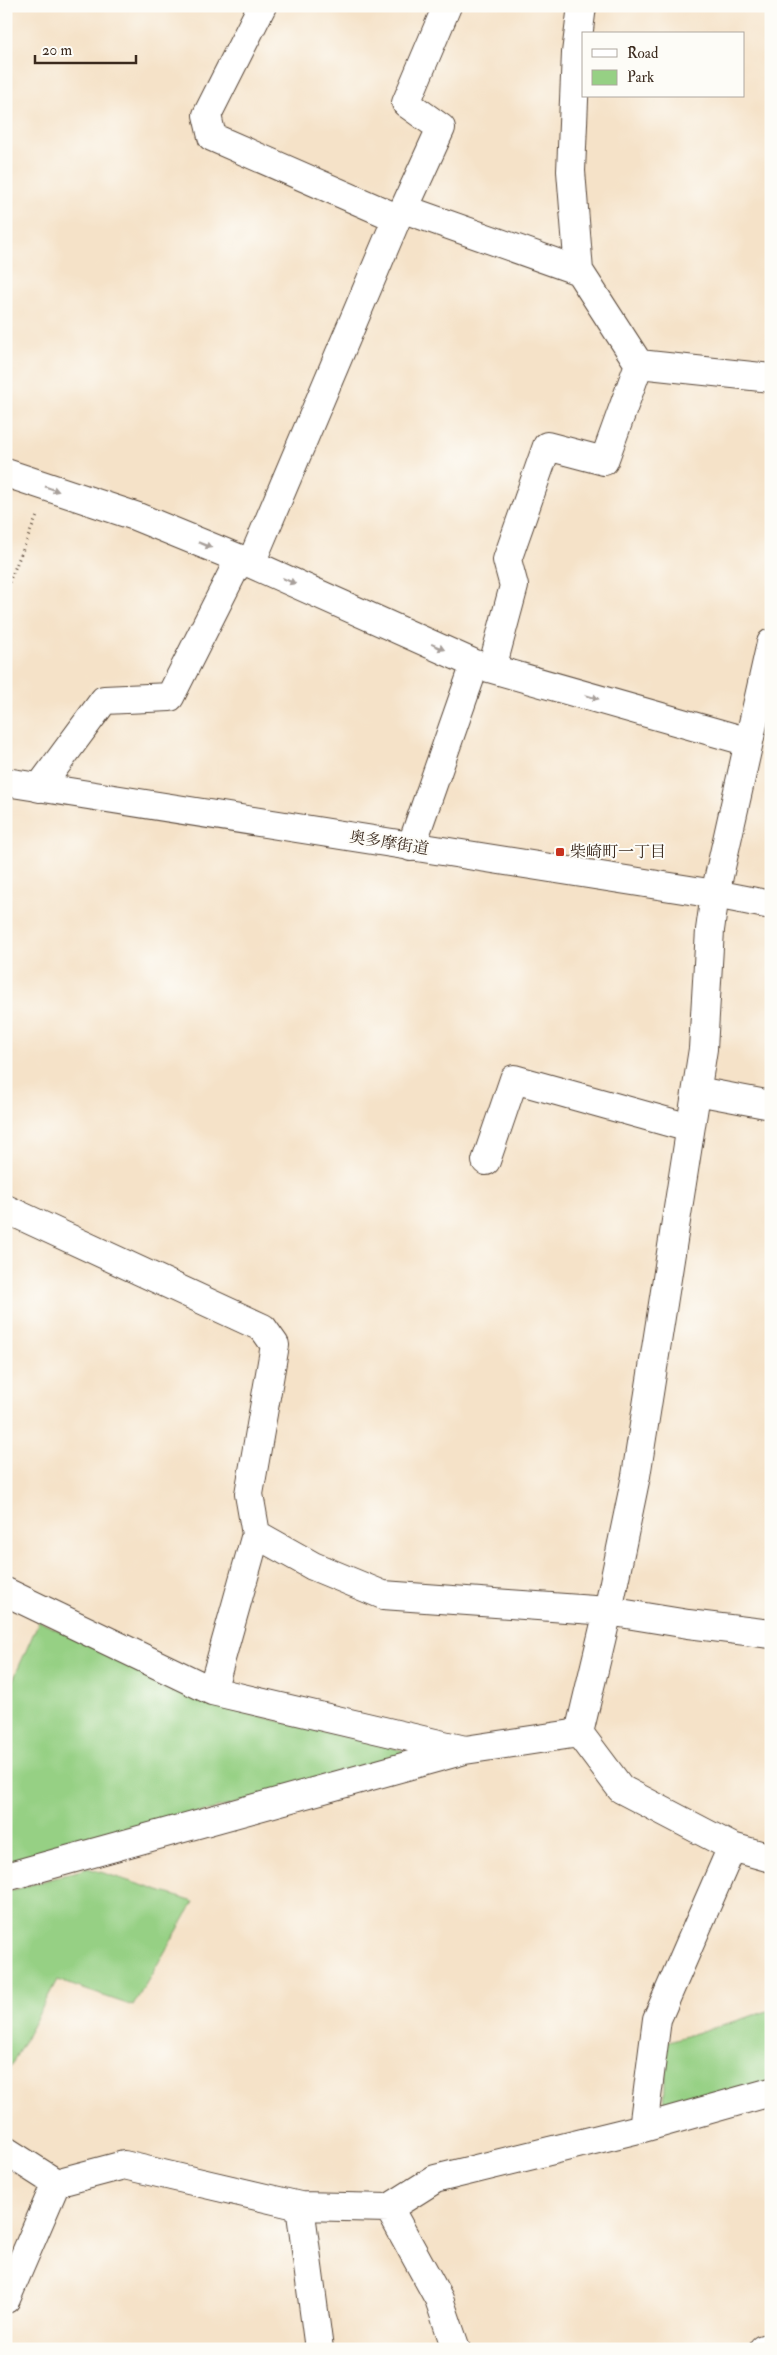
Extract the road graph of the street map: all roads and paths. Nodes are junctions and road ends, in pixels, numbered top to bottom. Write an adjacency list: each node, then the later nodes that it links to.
1 (262, 6): 4 (street)
2 (447, 6): 4 (street)
3 (582, 6): 5 (street)
4 (400, 214): 5 (street); 10 (street)
5 (579, 271): 6 (street)
6 (639, 364): 7 (street); 13 (street)
7 (771, 378)
8 (6, 473): 9 (street)
9 (50, 488): 10 (street, one-way to 10); 11 (path)
10 (245, 561): 13 (street, one-way to 13); 16 (street)
11 (7, 587)
12 (769, 658): 14 (street)
13 (484, 666): 14 (street, one-way to 14); 17 (street)
14 (750, 742): 18 (street)
15 (6, 782): 16 (street, 奥多摩街道)
16 (39, 788): 17 (street, 奥多摩街道)
17 (411, 847): 18 (street, 奥多摩街道)
18 (715, 894): 19 (street, 奥多摩街道); 20 (street)
19 (771, 905)
20 (697, 1092): 21 (street); 22 (street)
21 (771, 1104)
22 (691, 1126): 23 (street); 27 (street)
23 (486, 1160)
24 (6, 1209): 25 (street)
25 (256, 1534): 27 (street); 29 (street)
26 (6, 1592): 29 (street)
27 (608, 1611): 28 (street); 30 (street)
28 (771, 1634)
29 (212, 1691): 31 (street)
30 (579, 1733): 31 (street); 32 (street)
31 (465, 1750): 34 (street)
32 (732, 1847): 33 (street); 36 (street)
33 (771, 1858)
34 (6, 1877)
35 (771, 2092): 36 (street)
36 (643, 2128): 40 (street)
37 (6, 2151): 38 (street)
38 (56, 2183): 39 (street); 41 (street)
39 (300, 2206): 40 (street); 43 (street)
40 (389, 2208): 44 (street)
41 (6, 2299)
42 (771, 2347): 45 (street)
43 (319, 2349)
44 (456, 2349)
45 (763, 2349)

